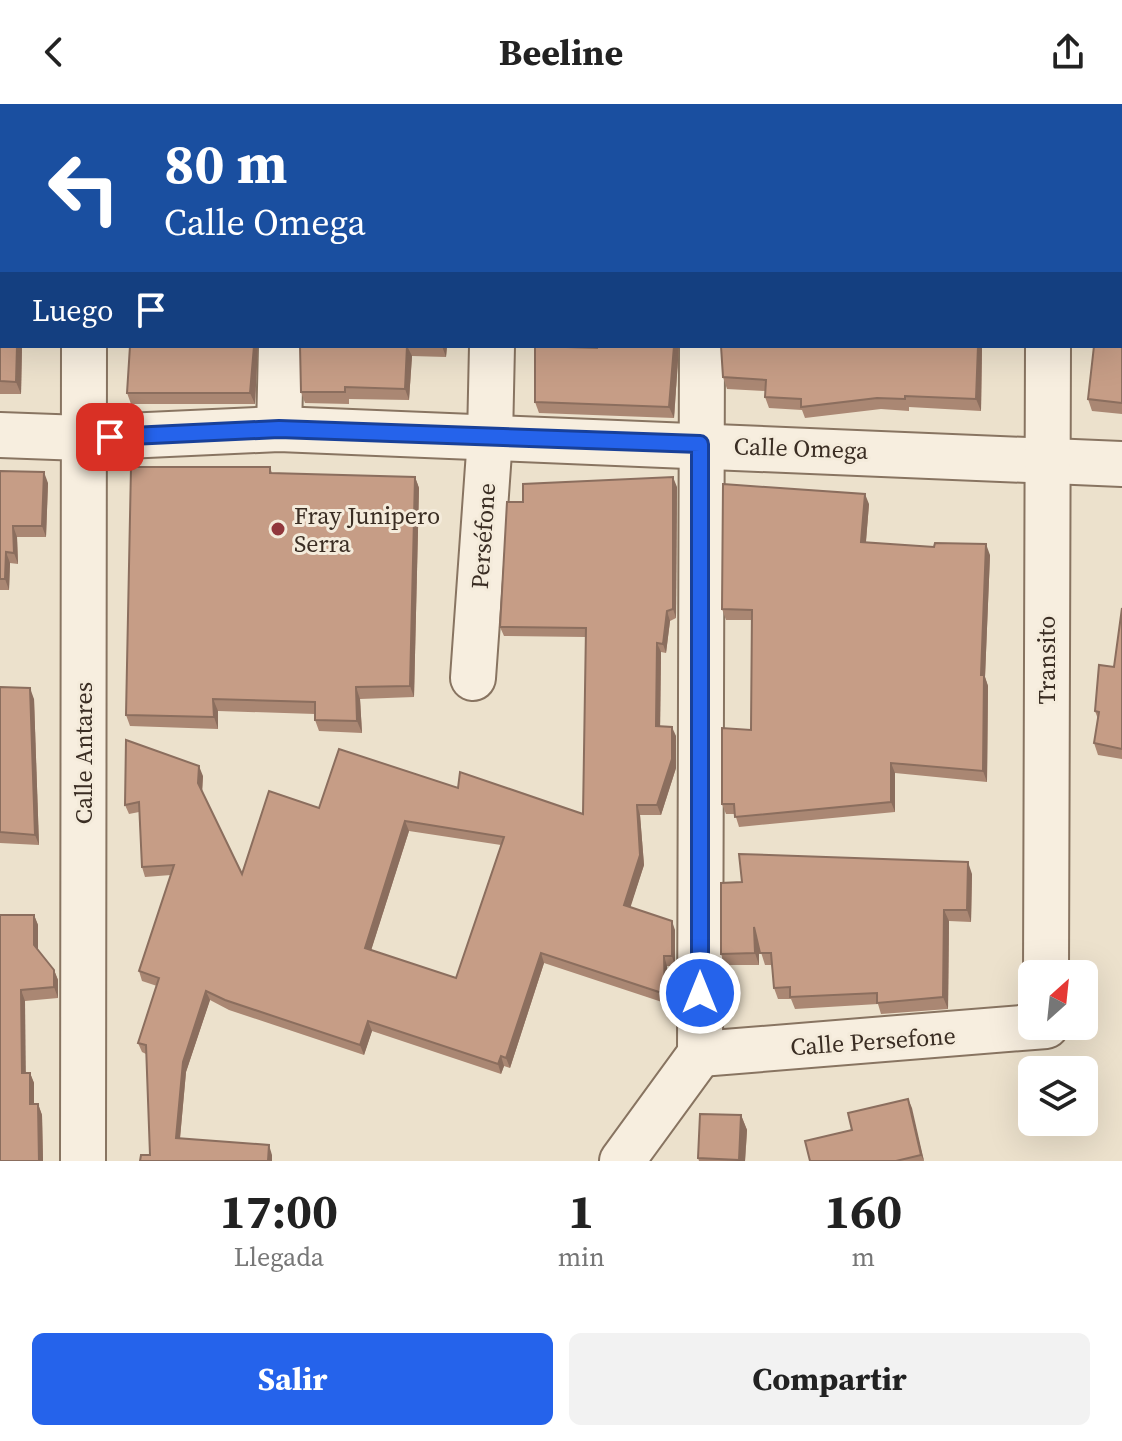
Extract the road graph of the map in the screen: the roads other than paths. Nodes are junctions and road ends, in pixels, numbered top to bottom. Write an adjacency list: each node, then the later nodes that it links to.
1 (84, 348): 8 (street, Calle Antares)
2 (281, 348): 6 (street)
3 (492, 348): 9 (street, Perséfone)
4 (702, 348): 10 (street)
5 (1048, 348): 11 (street, Transito)
6 (279, 429): 8 (street, Calle Omega); 9 (street, Calle Omega)
7 (0, 435): 8 (street, Calle Omega)
8 (82, 438): 17 (street, Calle Antares)
9 (490, 438): 10 (street, Calle Omega); 13 (street, Perséfone)
10 (700, 444): 11 (street, Calle Omega); 16 (street)
11 (1046, 458): 12 (street, Calle Omega); 14 (street, Transito)
12 (1122, 464)
13 (473, 678)
14 (1046, 960)
15 (1018, 1028): 16 (street, Calle Persefone)
16 (700, 1054): 18 (street)
17 (83, 1161)
18 (622, 1161)

